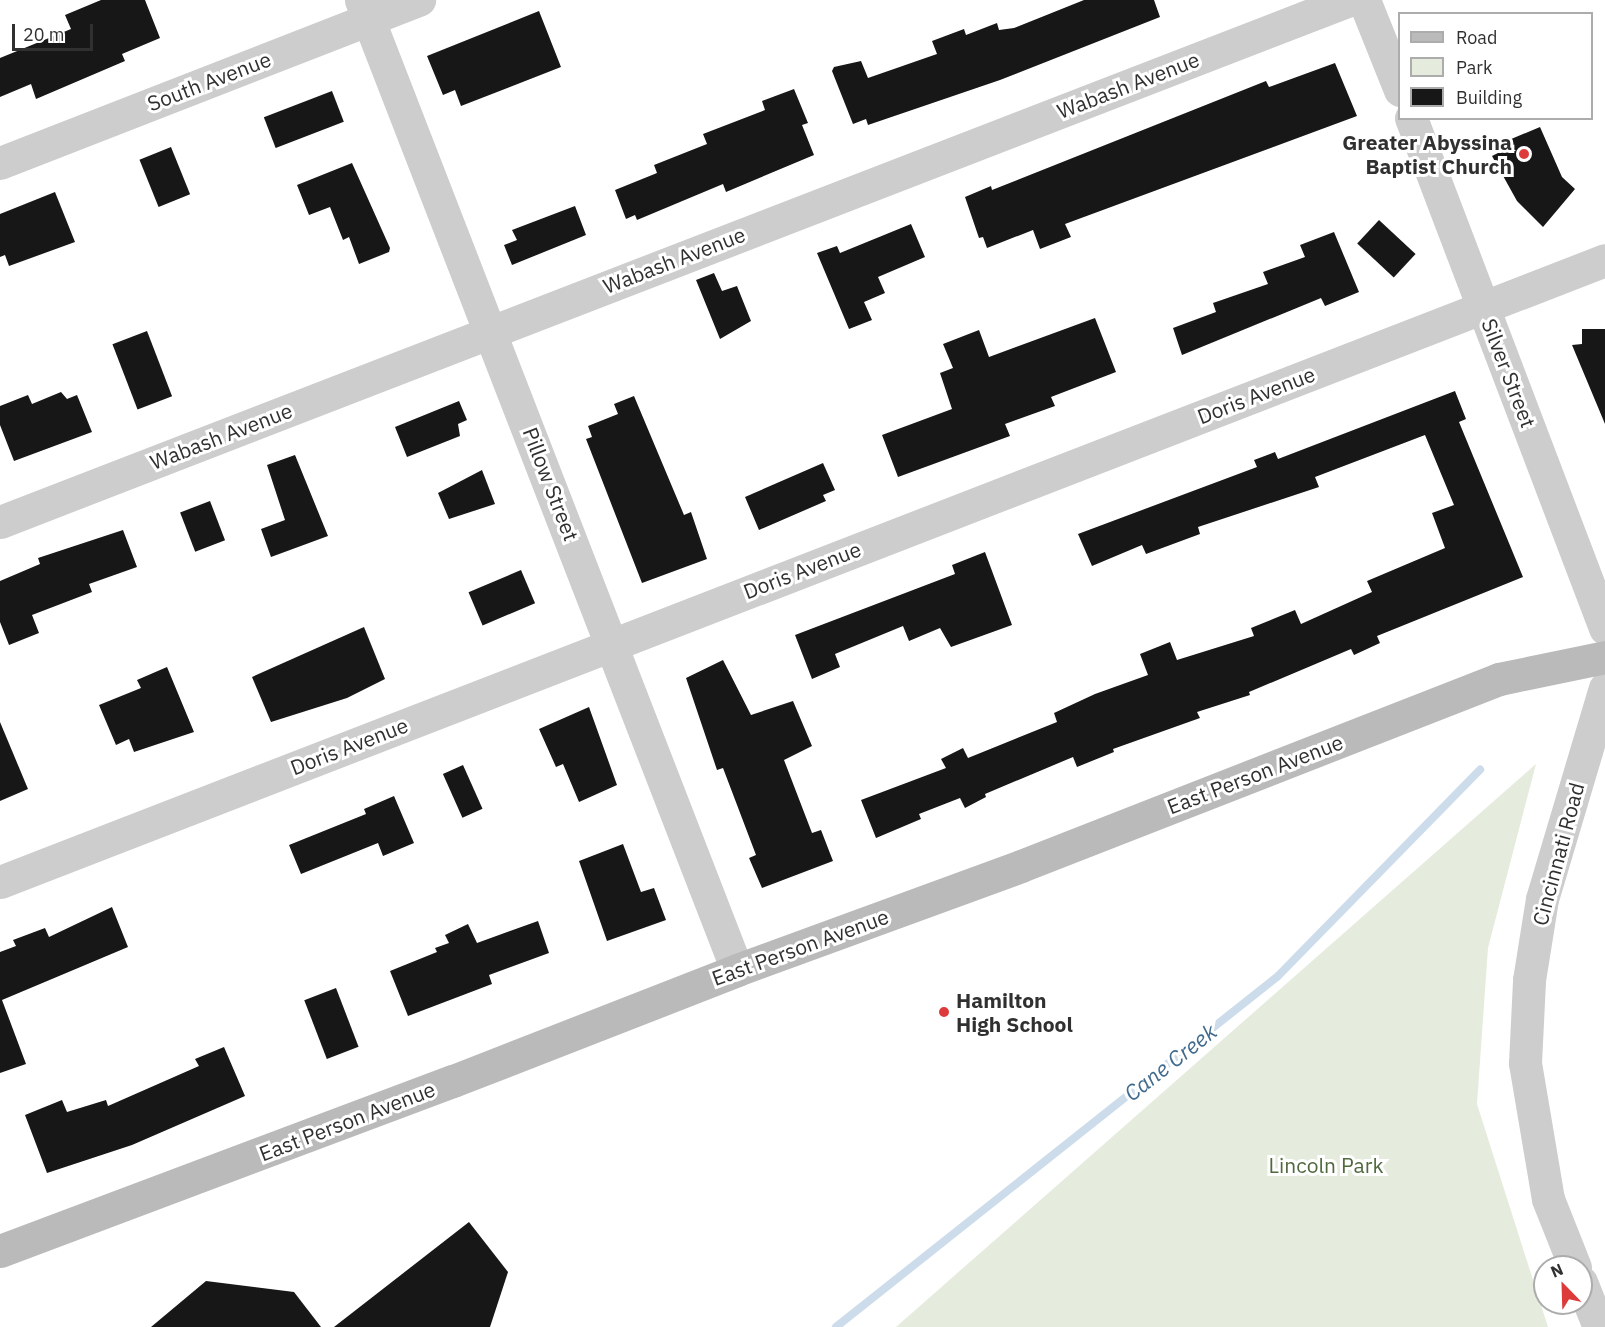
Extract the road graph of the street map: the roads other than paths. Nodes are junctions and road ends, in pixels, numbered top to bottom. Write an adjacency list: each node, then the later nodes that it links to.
1 (419, 0): 4 (street, South Avenue)
2 (1349, 0): 10 (street, Wabash Avenue)
3 (1364, 0): 5 (street)
4 (365, 10): 7 (street, South Avenue); 10 (street, Pillow Street)
5 (1398, 85)
6 (1411, 120): 9 (street, Silver Street)
7 (0, 163)
8 (1605, 260): 9 (street, Doris Avenue)
9 (1485, 307): 12 (street, Silver Street); 13 (street, Doris Avenue)
10 (491, 330): 11 (street, Wabash Avenue); 13 (street, Pillow Street)
11 (0, 522)
12 (1605, 628)
13 (612, 643): 16 (street, Doris Avenue); 17 (street, Pillow Street)
14 (1605, 657): 17 (main road, East Person Avenue)
15 (1605, 688): 19 (street, Cincinnati Road)
16 (0, 882)
17 (737, 970): 18 (main road, East Person Avenue)
18 (0, 1251)
19 (1570, 1255)
20 (1593, 1312): 21 (street)
21 (1599, 1327)

